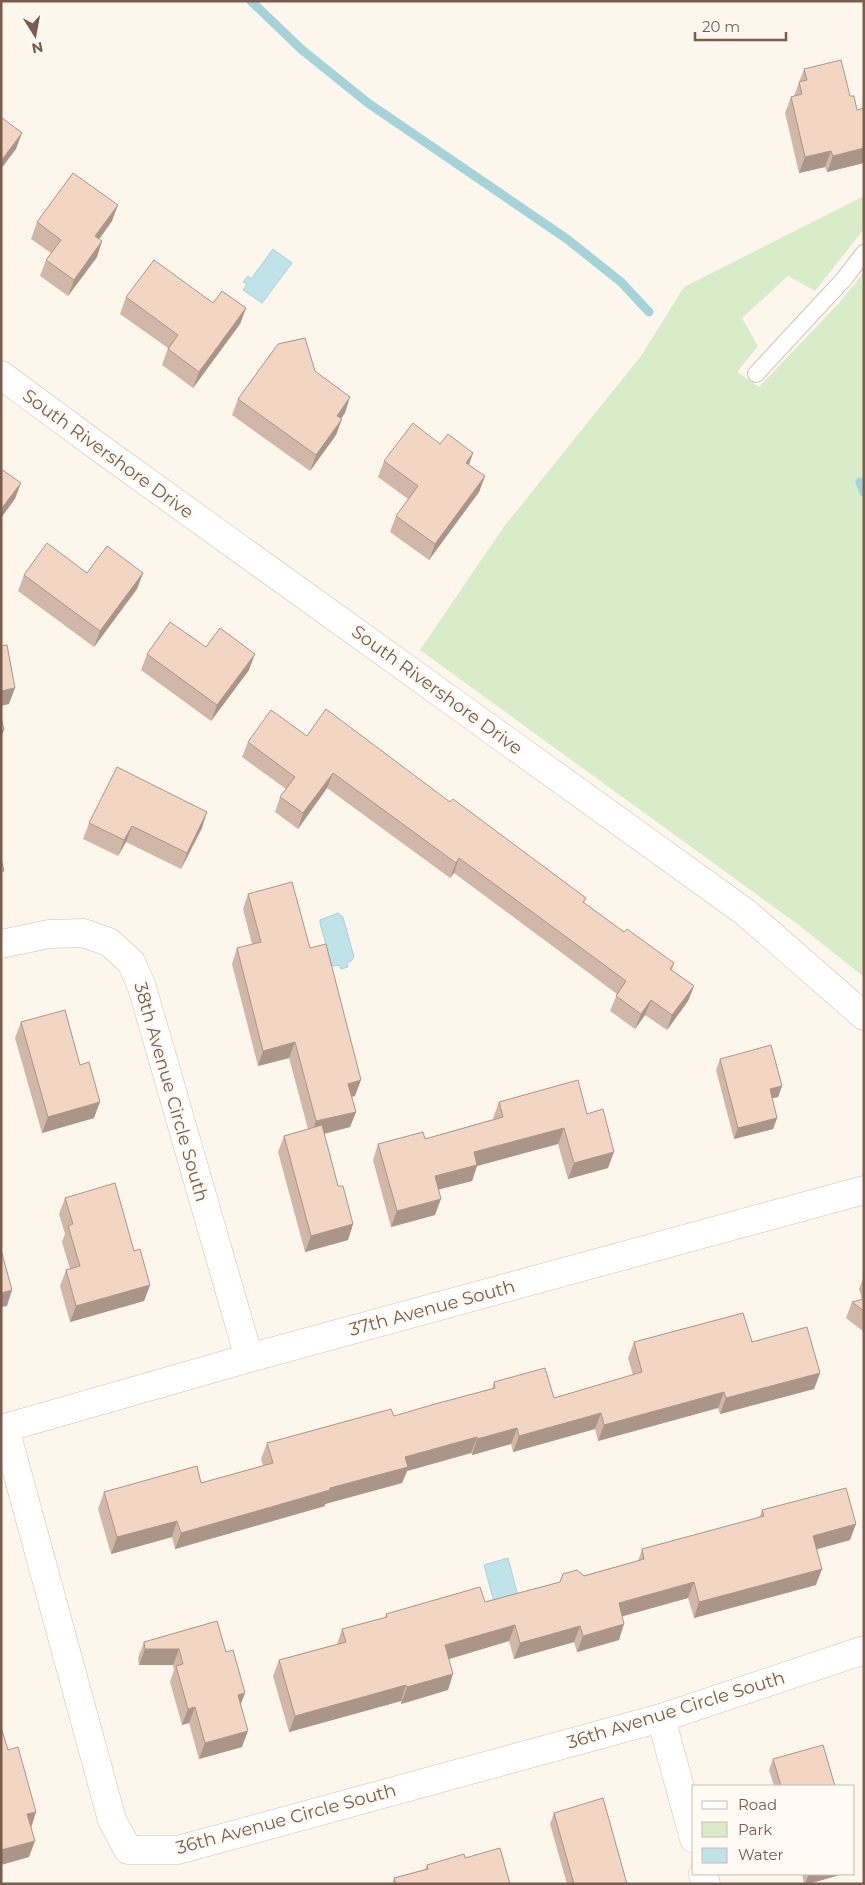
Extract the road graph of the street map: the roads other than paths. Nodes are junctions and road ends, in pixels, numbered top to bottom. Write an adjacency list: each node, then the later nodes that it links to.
1 (864, 253): 2 (lane)
2 (756, 374)
3 (1, 376): 5 (street, South Rivershore Drive)
4 (1, 944): 7 (street, 38th Avenue Circle South)
5 (864, 1016)
6 (864, 1190): 7 (street, 37th Avenue South)
7 (249, 1358): 8 (street, 37th Avenue South)
8 (3, 1429): 10 (street, 36th Avenue Circle South)
9 (864, 1650): 10 (street, 36th Avenue Circle South)
10 (661, 1718): 11 (street)
11 (692, 1832)

